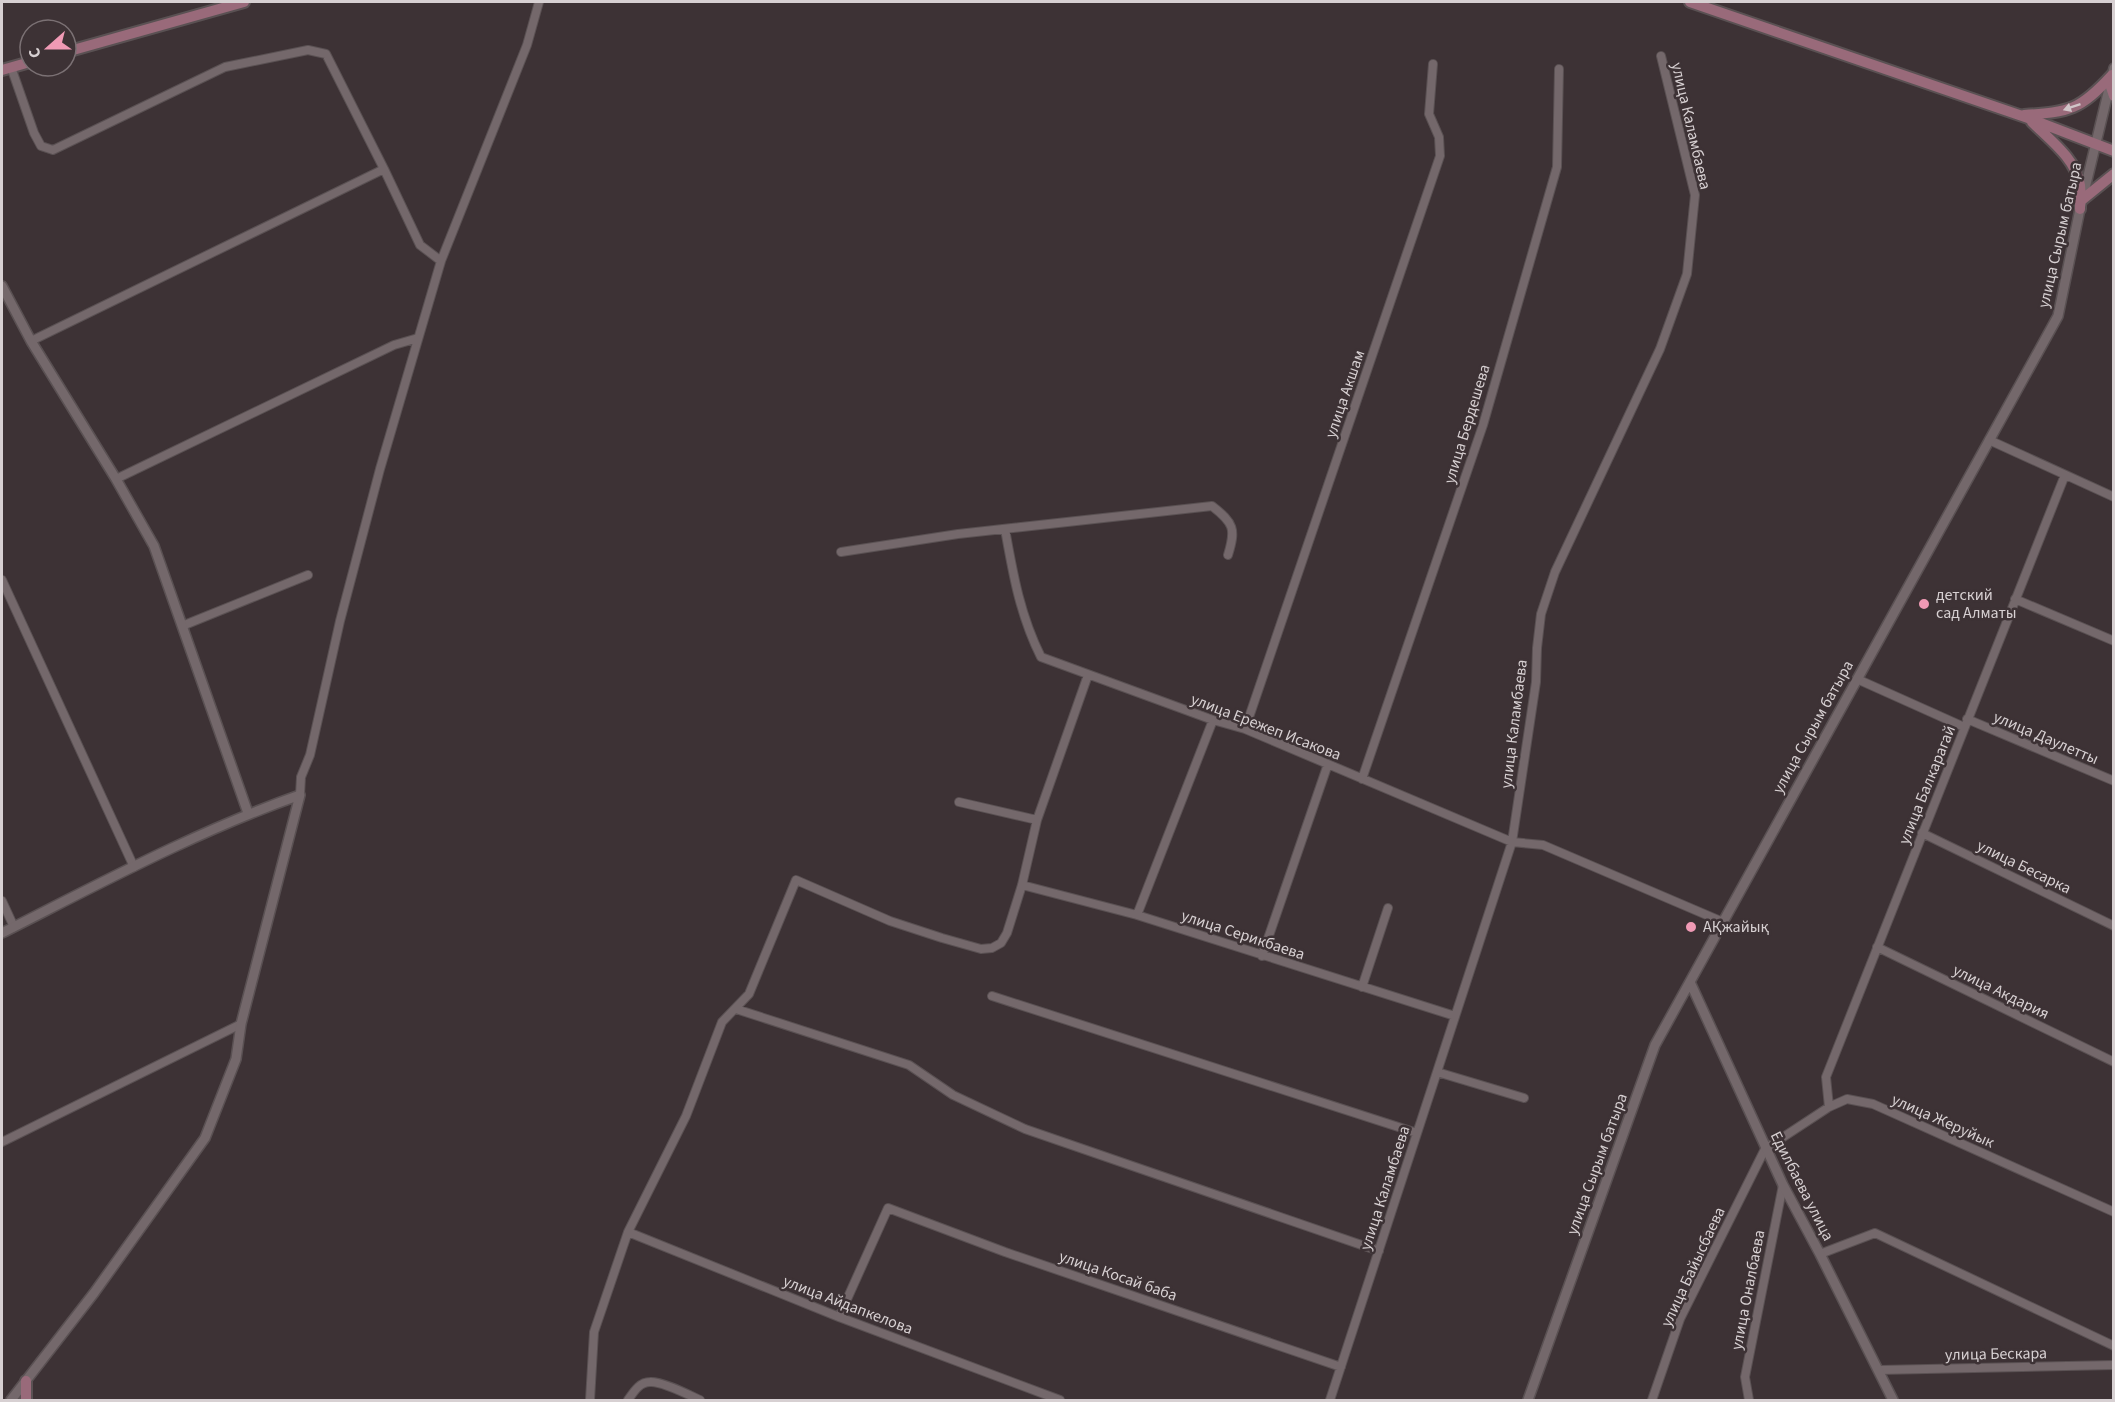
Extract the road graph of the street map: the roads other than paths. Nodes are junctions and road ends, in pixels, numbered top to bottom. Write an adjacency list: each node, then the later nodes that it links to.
1 (244, 2): 4 (main road)
2 (539, 2): 17 (street)
3 (1690, 2): 11 (main road)
4 (78, 49)
5 (1660, 57): 46 (street, улица Каламбаева)
6 (1433, 64): 37 (street, улица Акшам)
7 (6, 69): 14 (street)
8 (1559, 69): 39 (street, улица Бердешева)
9 (2112, 76): 10 (main road); 11 (main road, one-way to 11); 12 (street, улица Сырым батыра)
10 (2114, 96)
11 (2024, 117): 12 (main road); 16 (main road)
12 (2095, 145): 13 (main road); 16 (street, улица Сырым батыра)
13 (2114, 151)
14 (384, 169): 17 (street); 20 (street)
15 (2114, 174): 16 (main road)
16 (2082, 204): 21 (street, улица Сырым батыра)
17 (441, 261): 19 (street)
18 (2, 285): 20 (street)
19 (418, 338): 23 (street); 41 (street)
20 (31, 341): 23 (street)
21 (1989, 440): 22 (street); 34 (street, улица Сырым батыра)
22 (2065, 475): 24 (street); 30 (street, улица Балкарагай)
23 (116, 479): 31 (street)
24 (2114, 497)
25 (1005, 529): 26 (street); 27 (street); 33 (street, улица Ережеп Исакова)
26 (841, 552)
27 (1228, 555)
28 (308, 575): 31 (street)
29 (2, 580): 47 (street)
30 (2015, 599): 32 (street); 36 (street, улица Балкарагай)
31 (183, 626): 43 (street)
32 (2114, 641)
33 (1088, 675): 35 (street, улица Ережеп Исакова); 44 (street)
34 (1857, 679): 36 (street, улица Даулетты); 52 (street, улица Сырым батыра)
35 (1213, 720): 37 (street, улица Ережеп Исакова); 51 (street)
36 (1966, 723): 40 (street, улица Даулетты); 45 (street, улица Балкарагай)
37 (1245, 729): 38 (street, улица Ережеп Исакова)
38 (1328, 764): 39 (street, улица Ережеп Исакова); 57 (street)
39 (1362, 779): 46 (street, улица Ережеп Исакова)
40 (2114, 781)
41 (300, 795): 43 (street); 63 (street)
42 (959, 802): 44 (street)
43 (248, 813): 47 (street)
44 (1037, 820): 48 (street)
45 (1922, 833): 53 (street, улица Бесарка); 56 (street, улица Балкарагай)
46 (1512, 842): 52 (street, улица Ережеп Исакова); 62 (street, улица Каламбаева)
47 (134, 867): 54 (street)
48 (1022, 885): 51 (street, улица Серикбаева); 61 (street)
49 (2, 901): 54 (street)
50 (1388, 908): 59 (street)
51 (1137, 915): 57 (street, улица Серикбаева)
52 (1723, 922): 58 (street, улица Сырым батыра)
53 (2114, 926)
54 (14, 927): 55 (street)
55 (2, 933)
56 (1877, 947): 64 (street, улица Акдария); 67 (street, улица Балкарагай)
57 (1262, 956): 59 (street, улица Серикбаева)
58 (1690, 982): 70 (street, Едилбаева улица); 89 (street, улица Сырым батыра)
59 (1362, 987): 62 (street, улица Серикбаева)
60 (992, 996): 68 (street)
61 (736, 1009): 73 (street); 74 (street)
62 (1455, 1016): 65 (street, улица Каламбаева)
63 (241, 1024): 69 (street); 81 (street)
64 (2114, 1062)
65 (1437, 1072): 66 (street); 68 (street, улица Каламбаева)
66 (1524, 1098)
67 (1828, 1107): 70 (street, улица Жеруйык); 72 (street, улица Жеруйык)
68 (1417, 1133): 74 (street, улица Каламбаева)
69 (2, 1142)
70 (1766, 1149): 71 (street, Едилбаева улица); 90 (street, улица Байысбаева)
71 (1783, 1185): 75 (street, Едилбаева улица); 91 (street, улица Оналбаева)
72 (2114, 1212)
73 (628, 1232): 76 (street, улица Айдапкелова); 82 (street)
74 (1379, 1251): 79 (street, улица Каламбаева)
75 (1820, 1254): 77 (street); 80 (street, Едилбаева улица)
76 (839, 1317): 79 (street, улица Косай баба); 87 (street, улица Айдапкелова)
77 (2114, 1346)
78 (2114, 1365): 80 (street, улица Бескара)
79 (1341, 1367): 88 (street, улица Каламбаева)
80 (1879, 1370): 92 (street, Едилбаева улица)
81 (26, 1381): 83 (street); 84 (main road)
82 (592, 1400)
83 (11, 1401)
84 (26, 1401)
85 (628, 1401): 86 (street)
86 (700, 1401)
87 (1060, 1401)
88 (1330, 1401)
89 (1528, 1401)
90 (1652, 1401)
91 (1749, 1401)
92 (1893, 1401)

